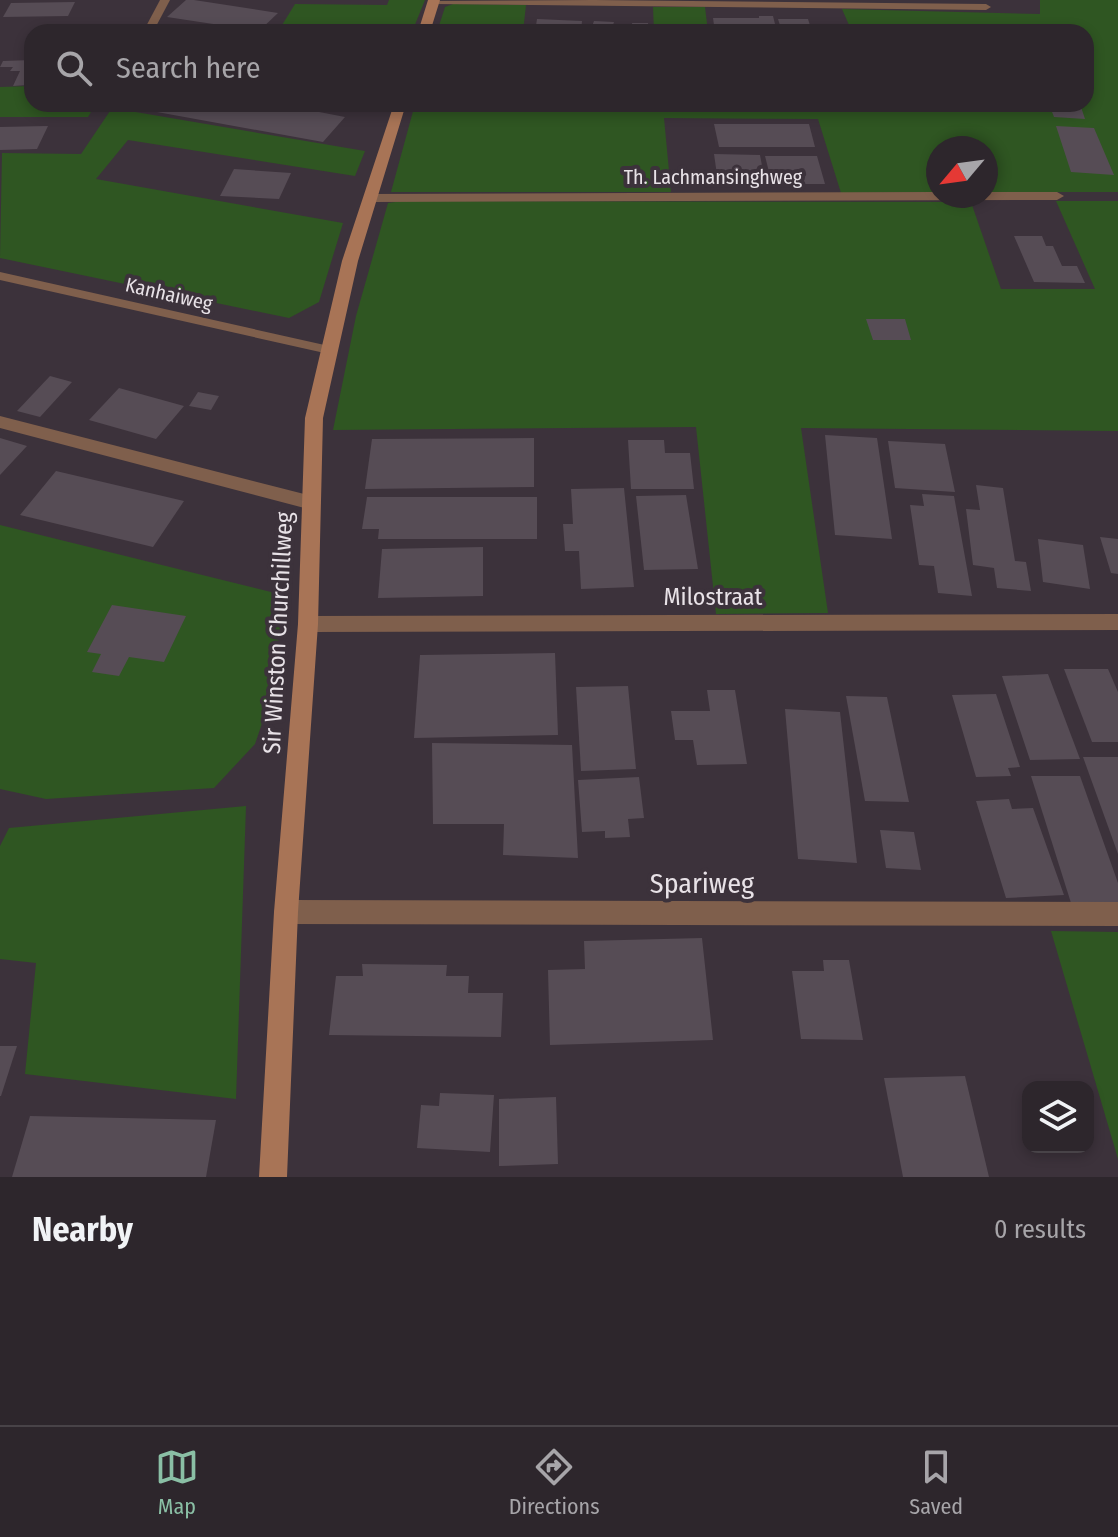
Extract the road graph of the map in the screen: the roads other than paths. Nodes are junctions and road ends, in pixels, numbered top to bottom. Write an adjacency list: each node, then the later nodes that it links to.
1 (165, 0): 4 (lane)
2 (434, 1): 3 (lane); 5 (street)
3 (986, 7)
4 (152, 24)
5 (427, 24)
6 (397, 112): 8 (street, Sir Winston Churchillweg)
7 (1057, 196): 8 (street, Th. Lachmansinghweg)
8 (370, 198): 10 (street, Sir Winston Churchillweg)
9 (0, 276): 10 (lane, Kanhaiweg)
10 (329, 350): 12 (street, Sir Winston Churchillweg)
11 (0, 422): 12 (street)
12 (312, 503): 14 (street, Sir Winston Churchillweg)
13 (1118, 622): 14 (street, Milostraat)
14 (308, 624): 15 (street, Sir Winston Churchillweg)
15 (286, 912): 16 (street, Spariweg); 17 (street, Sir Winston Churchillweg)
16 (1118, 914)
17 (273, 1177)

